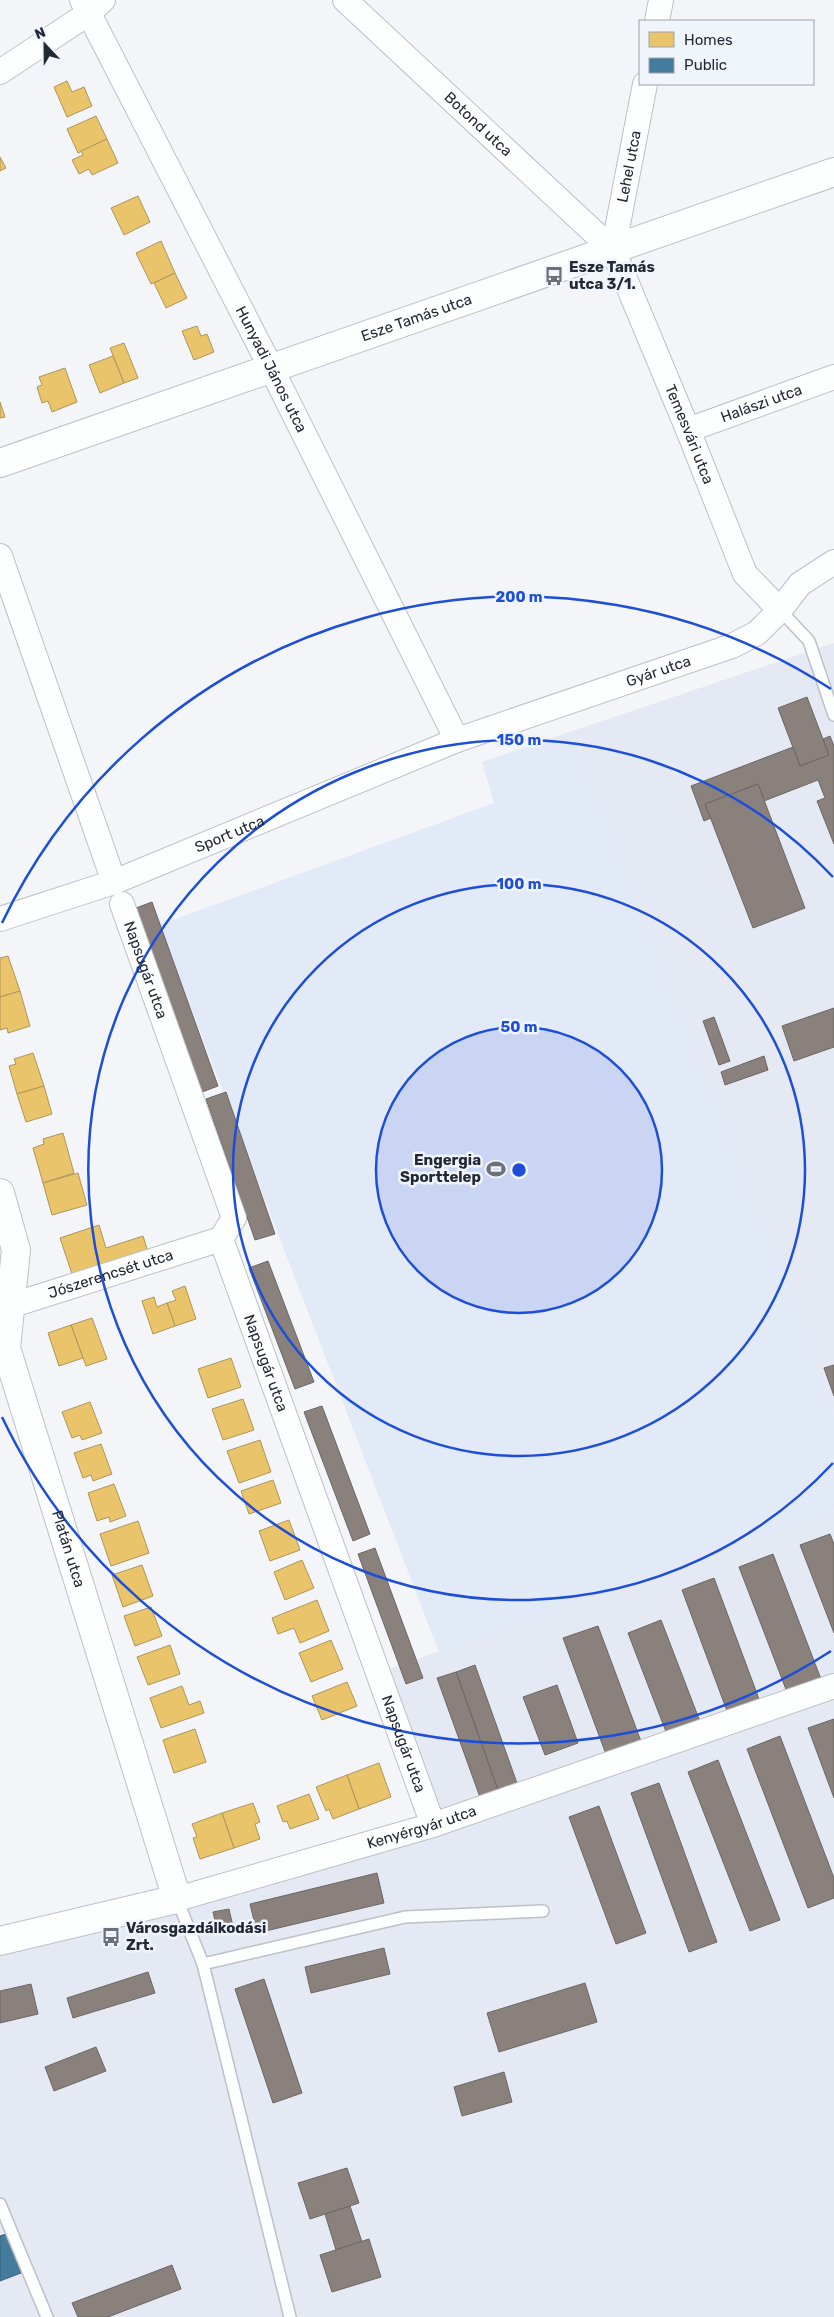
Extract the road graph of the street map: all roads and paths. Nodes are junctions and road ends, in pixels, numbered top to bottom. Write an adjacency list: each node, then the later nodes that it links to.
1 (345, 0): 8 (street, Botond utca)
2 (661, 0): 4 (street)
3 (91, 4): 5 (street); 9 (street, Hunyadi János utca)
4 (657, 20)
5 (0, 72)
6 (645, 85): 8 (street, Lehel utca)
7 (834, 172): 8 (street, Esze Tamás utca)
8 (613, 250): 9 (street, Esze Tamás utca); 11 (street, Temesvári utca)
9 (271, 368): 12 (street, Esze Tamás utca); 17 (street, Hunyadi János utca)
10 (834, 377): 11 (street, Halászi utca)
11 (688, 430): 15 (street, Temesvári utca)
12 (0, 462)
13 (0, 556): 18 (street, Napsugár utca)
14 (834, 562): 15 (street, Gyár utca)
15 (780, 610): 16 (lane); 17 (street, Gyár utca)
16 (834, 715)
17 (457, 740): 18 (street, Sport utca)
18 (118, 893): 19 (street, Sport utca); 21 (street, Napsugár utca)
19 (0, 919)
20 (0, 1194): 22 (street, Platán utca)
21 (221, 1239): 22 (street, Jószerencsét utca); 24 (street, Napsugár utca)
22 (5, 1308): 25 (street, Platán utca)
23 (834, 1686): 24 (street, Kenyérgyár utca)
24 (433, 1824): 25 (street, Kenyérgyár utca)
25 (177, 1899): 27 (street, Kenyérgyár utca); 28 (lane)
26 (543, 1911): 28 (lane)
27 (0, 1941)
28 (203, 1964): 31 (lane)
29 (0, 2204): 30 (lane)
30 (47, 2317)
31 (290, 2317)

